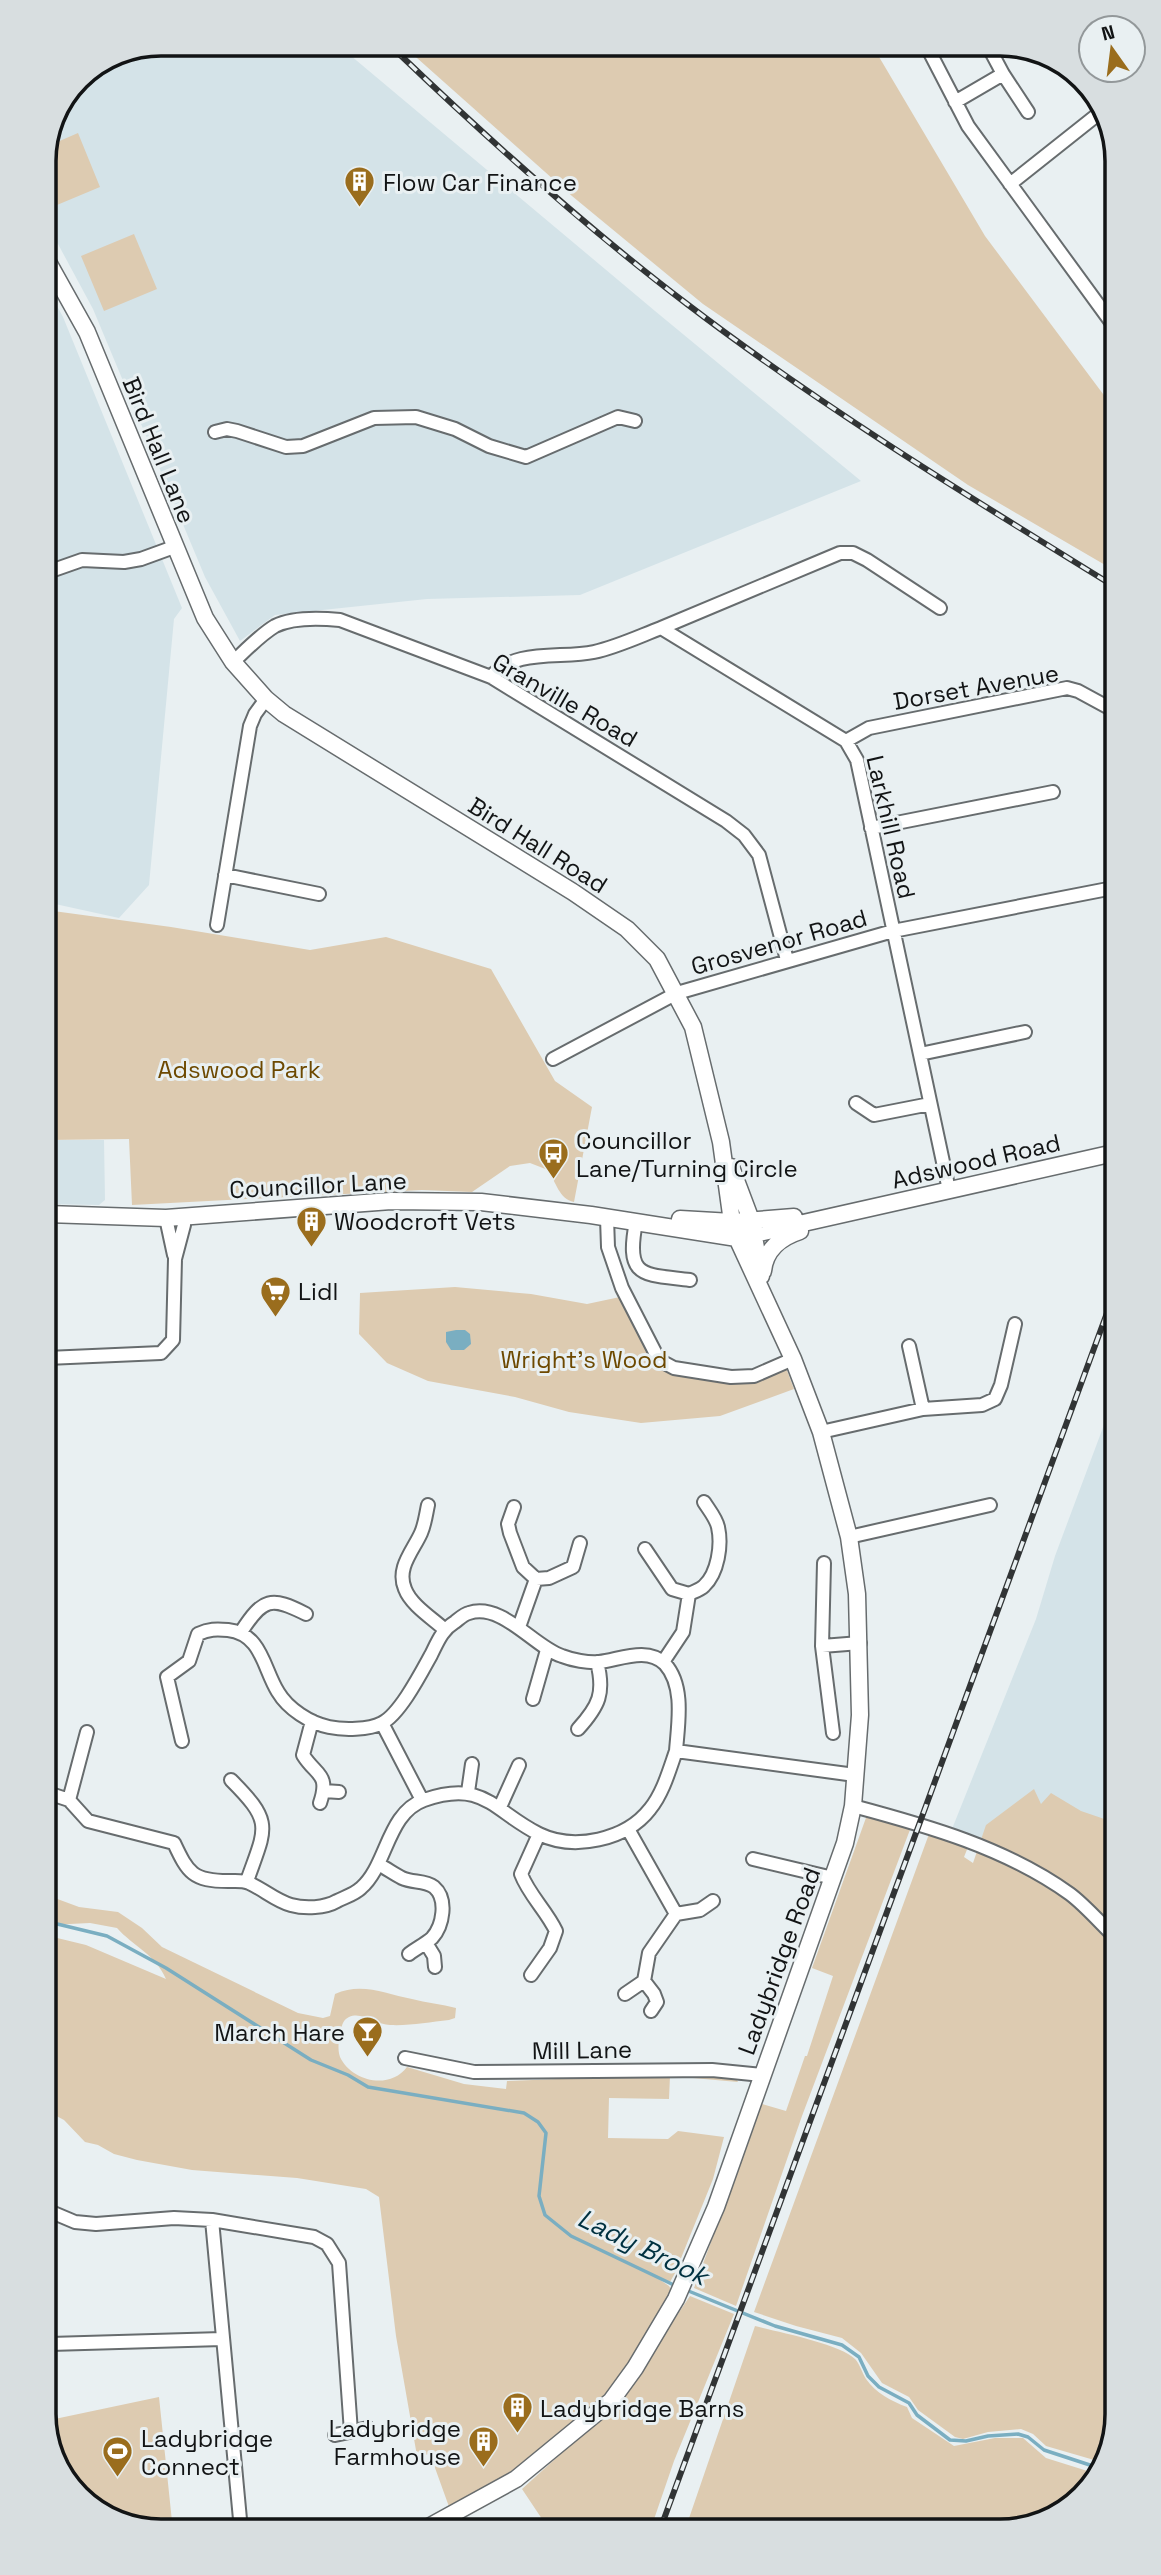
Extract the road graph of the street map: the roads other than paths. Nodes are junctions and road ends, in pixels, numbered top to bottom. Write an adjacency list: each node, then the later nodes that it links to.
1 (932, 56): 4 (street)
2 (993, 56): 3 (street)
3 (1003, 74): 4 (street); 5 (street)
4 (955, 102): 7 (street)
5 (1028, 112)
6 (1095, 117): 7 (street)
7 (1010, 184): 9 (street)
8 (56, 276): 12 (street, Bird Hall Lane)
9 (1105, 314)
10 (635, 421): 11 (street)
11 (215, 432)
12 (174, 547): 13 (street); 16 (street, Bird Hall Lane)
13 (56, 569)
14 (939, 608): 15 (street)
15 (661, 628): 17 (street); 20 (street, Larkhill Road)
16 (233, 662): 17 (street, Granville Road); 18 (street, Bird Hall Road)
17 (491, 677): 28 (street, Granville Road)
18 (266, 699): 23 (street); 29 (street, Bird Hall Road)
19 (1105, 706): 20 (street, Dorset Avenue)
20 (846, 741): 22 (street, Larkhill Road)
21 (1053, 792): 22 (street)
22 (872, 828): 27 (street, Larkhill Road)
23 (225, 875): 25 (street); 26 (street)
24 (1105, 890): 27 (street)
25 (320, 894)
26 (216, 925)
27 (893, 931): 28 (street, Grosvenor Road); 31 (street, Larkhill Road)
28 (787, 960): 29 (street, Grosvenor Road)
29 (677, 993): 32 (street, Grosvenor Road); 35 (street, Bird Hall Road)
30 (1025, 1032): 31 (street)
31 (920, 1054): 34 (street, Larkhill Road)
32 (553, 1059)
33 (856, 1103): 34 (street)
34 (930, 1104): 37 (street, Larkhill Road)
35 (721, 1142): 44 (street, Bird Hall Road); 45 (street, Bird Hall Road)
36 (1105, 1155): 37 (street, Adswood Road)
37 (949, 1190): 39 (street, Adswood Road)
38 (56, 1214): 42 (street, Councillor Lane)
39 (849, 1214): 44 (street, Adswood Road); 48 (street, Adswood Road)
40 (184, 1217): 41 (street, Councillor Lane); 42 (street, Councillor Lane); 46 (street)
41 (599, 1217): 43 (street, Councillor Lane); 45 (street, Councillor Lane); 52 (street)
42 (166, 1218): 46 (street)
43 (636, 1222): 45 (street, Councillor Lane); 47 (street)
44 (753, 1227): 45 (street, Adswood Road); 48 (street, Ladybridge Road)
45 (734, 1230): 48 (street, Ladybridge Road)
46 (175, 1259): 51 (street)
47 (690, 1280)
48 (762, 1292): 52 (street, Ladybridge Road)
49 (1015, 1324): 53 (street)
50 (909, 1346): 53 (street)
51 (56, 1358)
52 (793, 1359): 54 (street, Ladybridge Road)
53 (923, 1409): 54 (street)
54 (821, 1432): 59 (street, Ladybridge Road)
55 (704, 1502): 64 (street)
56 (428, 1506): 67 (street)
57 (990, 1506): 59 (street)
58 (514, 1507): 63 (street)
59 (849, 1537): 69 (street, Ladybridge Road)
60 (580, 1543): 63 (street)
61 (645, 1549): 64 (street)
62 (824, 1563): 70 (street)
63 (536, 1578): 66 (street)
64 (689, 1594): 73 (street)
65 (306, 1614): 68 (street)
66 (519, 1626): 67 (street); 71 (street)
67 (444, 1629): 76 (street)
68 (241, 1632): 75 (street); 80 (street)
69 (860, 1643): 70 (street); 84 (street, Ladybridge Road)
70 (822, 1646): 79 (street)
71 (547, 1650): 72 (street); 74 (street)
72 (597, 1662): 73 (street); 77 (street)
73 (663, 1662): 81 (street)
74 (533, 1699)
75 (312, 1721): 76 (street); 86 (street)
76 (382, 1723): 90 (street)
77 (578, 1729)
78 (87, 1732): 89 (street)
79 (834, 1733)
80 (181, 1741)
81 (676, 1751): 84 (street); 93 (street)
82 (472, 1764): 87 (street)
83 (519, 1765): 92 (street)
84 (855, 1775): 91 (street, Ladybridge Road)
85 (230, 1780): 98 (street)
86 (339, 1792)
87 (468, 1792): 90 (street); 92 (street)
88 (56, 1796): 89 (street)
89 (69, 1800): 98 (street)
90 (422, 1800): 96 (street)
91 (853, 1806): 97 (street, Ladybridge Road); 101 (street)
92 (500, 1807): 94 (street)
93 (628, 1829): 94 (street); 100 (street)
94 (539, 1834): 105 (street)
95 (753, 1859): 97 (street)
96 (378, 1864): 98 (street); 102 (street)
97 (833, 1878): 110 (street, Ladybridge Road)
98 (247, 1881)
99 (713, 1901): 100 (street)
100 (676, 1914): 106 (street)
101 (1105, 1927)
102 (426, 1943): 103 (street); 104 (street)
103 (409, 1954)
104 (435, 1967)
105 (531, 1975)
106 (644, 1981): 107 (street); 108 (street)
107 (625, 1994)
108 (651, 2011)
109 (405, 2058): 110 (street, Mill Lane)
110 (762, 2075): 119 (street, Ladybridge Road)
111 (56, 2214): 112 (street)
112 (212, 2220): 113 (street); 116 (street)
113 (222, 2339): 114 (street); 118 (street)
114 (56, 2344)
115 (368, 2428): 116 (street)
116 (351, 2432): 117 (street)
117 (335, 2435)
118 (240, 2519)
119 (446, 2519)

